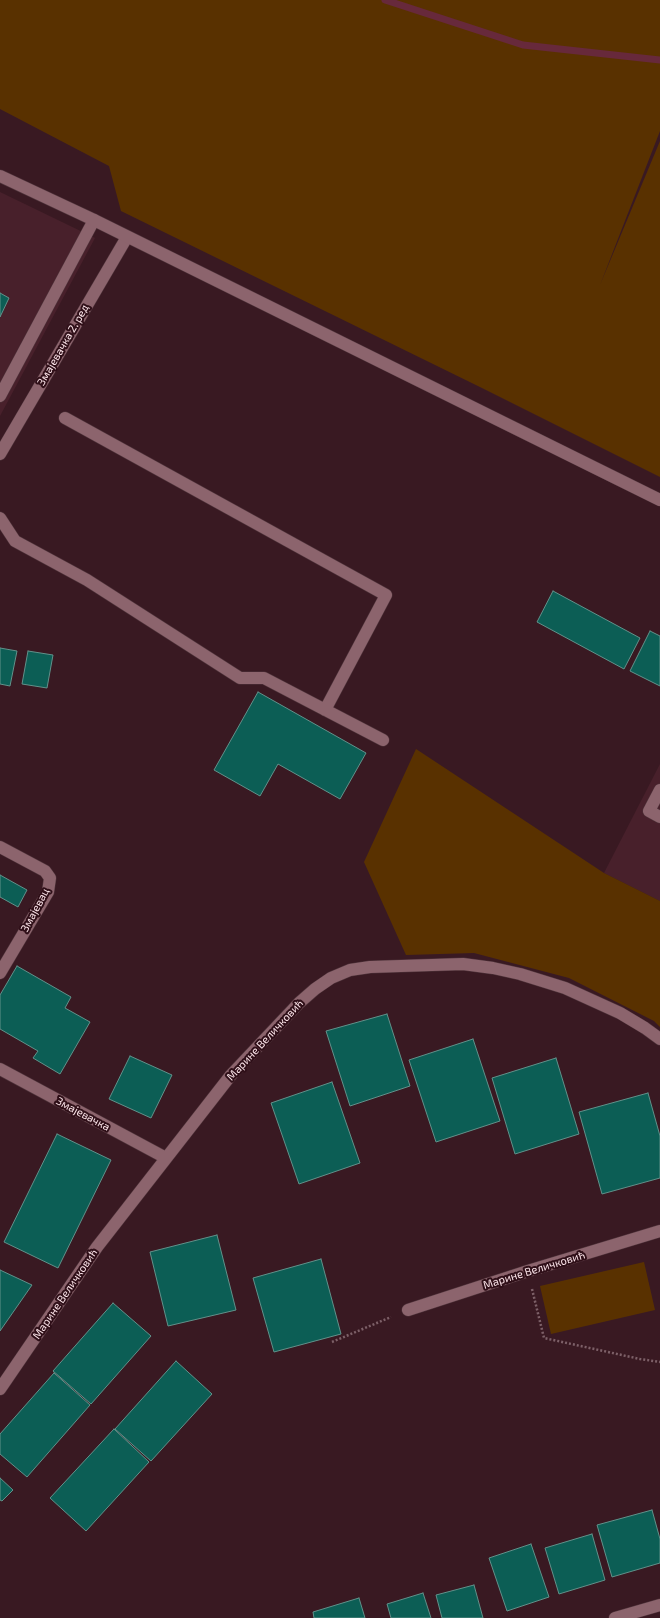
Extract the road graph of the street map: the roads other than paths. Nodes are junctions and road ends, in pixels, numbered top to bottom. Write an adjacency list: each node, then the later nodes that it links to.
1 (0, 176): 2 (street)
2 (94, 220): 3 (street); 4 (street)
3 (127, 237): 6 (street, Змајевачка 2. ред); 7 (street)
4 (0, 396)
5 (65, 418): 9 (street)
6 (0, 454)
7 (660, 500)
8 (0, 518): 9 (street)
9 (324, 710): 10 (street)
10 (383, 740)
11 (660, 790): 12 (street)
12 (660, 817)
13 (0, 847): 14 (street, Змајевац)
14 (0, 973)
15 (660, 1039): 17 (street, Марине Величковић)
16 (0, 1069): 17 (street, Змајевачка)
17 (166, 1158): 20 (street, Марине Величковић)
18 (660, 1231): 19 (street, Марине Величковић)
19 (408, 1310)
20 (0, 1389)
21 (660, 1605): 22 (street)
22 (616, 1618)

